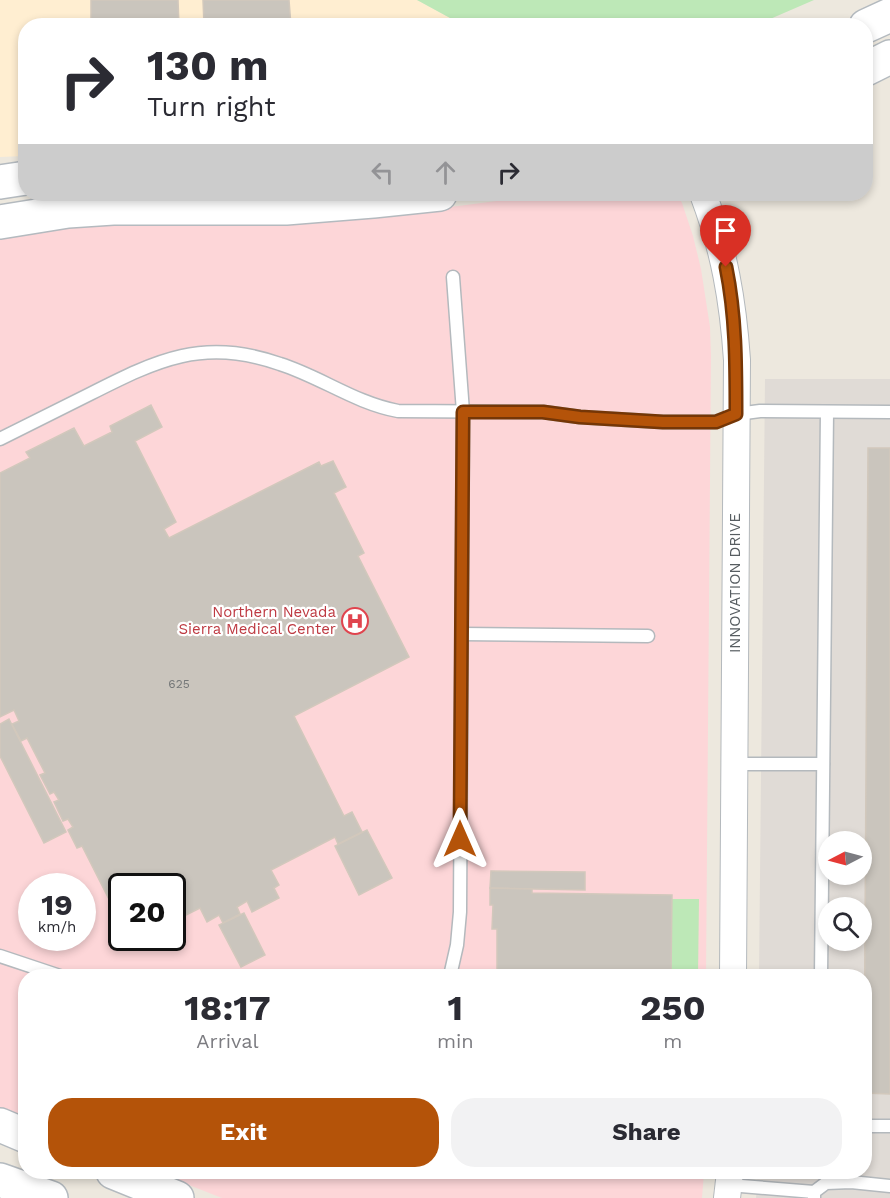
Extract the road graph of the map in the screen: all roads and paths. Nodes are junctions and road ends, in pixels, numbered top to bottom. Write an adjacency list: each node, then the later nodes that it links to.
1 (890, 15): 2 (main road)
2 (873, 23)
3 (890, 57): 4 (main road)
4 (873, 66)
5 (18, 179): 6 (main road)
6 (0, 182)
7 (363, 201): 9 (main road)
8 (707, 201): 14 (street, INNOVATION DRIVE)
9 (0, 222)
10 (453, 277): 11 (lane)
11 (463, 412): 14 (lane); 15 (lane); 16 (lane)
12 (827, 412): 13 (lane); 14 (lane); 19 (lane)
13 (890, 412)
14 (736, 414): 18 (street, INNOVATION DRIVE)
15 (0, 439)
16 (462, 634): 17 (lane); 22 (lane)
17 (648, 636)
18 (734, 764): 19 (lane); 23 (street, INNOVATION DRIVE)
19 (823, 764): 24 (lane)
20 (0, 956): 21 (lane)
21 (39, 969)
22 (452, 969)
23 (733, 969)
24 (821, 969)
25 (0, 1125): 28 (main road)
26 (872, 1126): 27 (lane)
27 (890, 1126)
28 (18, 1133)
29 (130, 1179): 35 (main road)
30 (0, 1180): 34 (main road)
31 (729, 1185): 33 (lane)
32 (890, 1186): 33 (lane)
33 (814, 1195)
34 (51, 1198)
35 (177, 1198)

